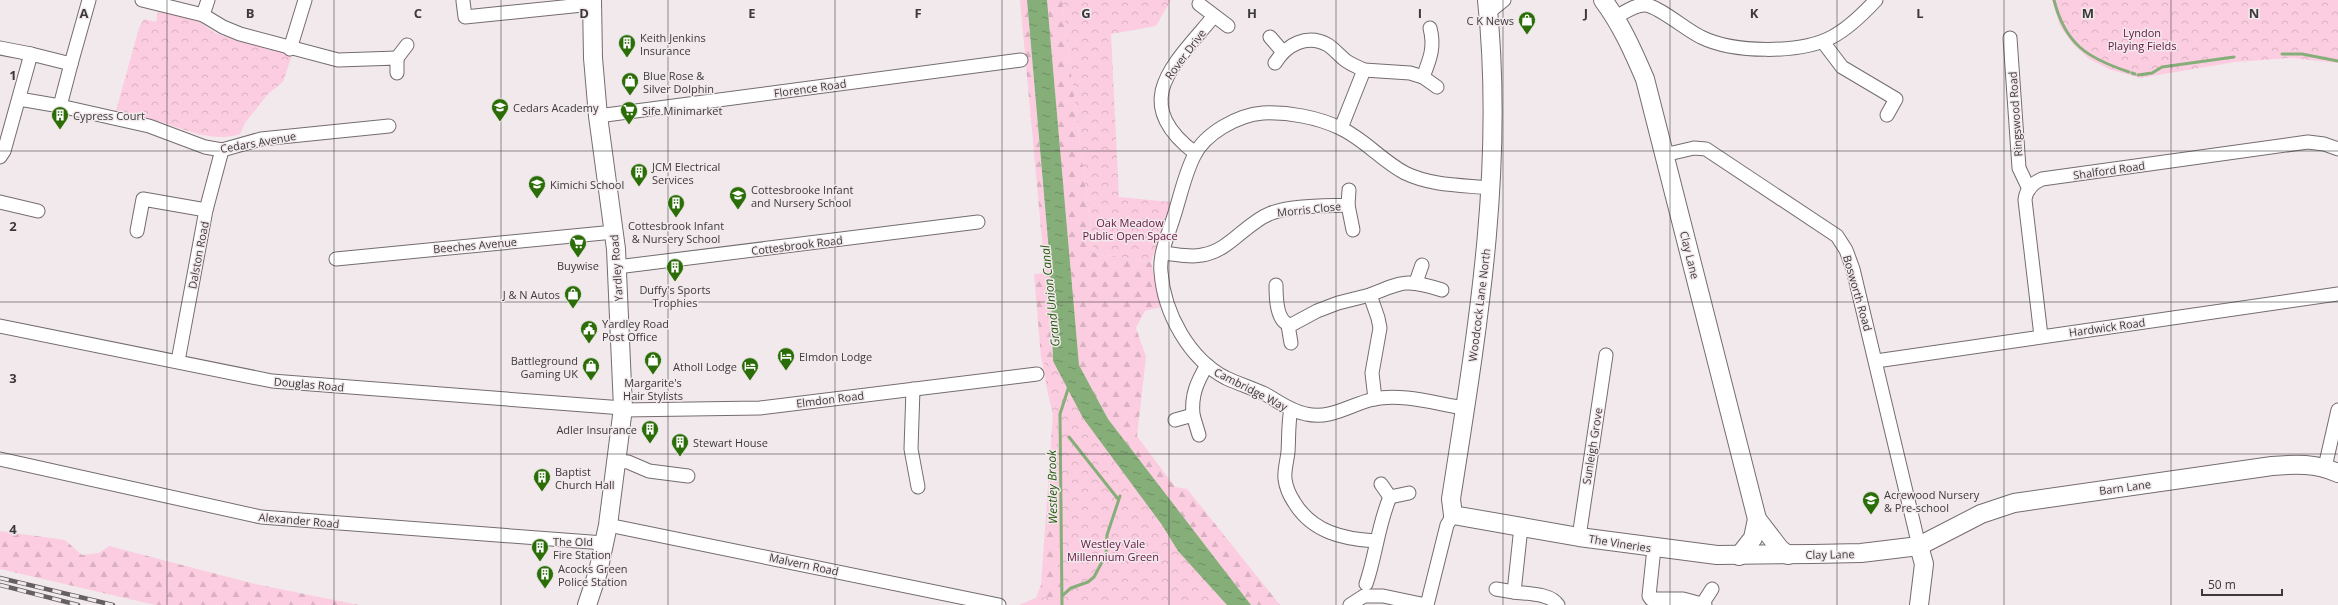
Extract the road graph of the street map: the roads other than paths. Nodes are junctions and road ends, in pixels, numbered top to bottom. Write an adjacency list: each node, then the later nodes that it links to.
1 (89, 0): 28 (street)
2 (142, 0): 12 (street)
3 (208, 0): 12 (street)
4 (305, 0): 22 (street)
5 (1504, 0): 11 (street)
6 (1603, 0): 14 (street, Clay Lane)
7 (1876, 0): 19 (street)
8 (464, 1): 9 (street)
9 (592, 2): 36 (street, Yardley Road)
10 (1199, 4): 13 (street)
11 (1488, 6): 44 (street, Woodcock Lane North)
12 (203, 16): 22 (street)
13 (1214, 16): 15 (street); 41 (street, Rover Drive)
14 (1616, 17): 19 (street); 42 (street, Clay Lane)
15 (1228, 26)
16 (1430, 28): 31 (street)
17 (1270, 37): 23 (street)
18 (2010, 38): 45 (street, Ringswood Road)
19 (1822, 42): 35 (street)
20 (407, 45): 25 (street)
21 (0, 48): 24 (street)
22 (290, 49): 25 (street)
23 (1282, 51): 27 (street); 29 (street)
24 (31, 54): 28 (street); 33 (street)
25 (397, 58): 30 (street)
26 (1021, 60): 36 (street, Florence Road)
27 (1275, 63)
28 (71, 64): 34 (street)
29 (1364, 70): 31 (street); 38 (street)
30 (397, 73)
31 (1423, 77): 32 (street)
32 (1437, 87)
33 (19, 98): 34 (street, Cedars Avenue); 43 (street)
34 (60, 106): 40 (street, Cedars Avenue)
35 (1887, 115)
36 (598, 116): 54 (street, Yardley Road)
37 (389, 126): 40 (street, Cedars Avenue)
38 (1341, 128): 41 (street, Cambridge Way); 44 (street, Cambridge Way)
39 (2338, 149): 45 (street, Shalford Road)
40 (222, 150): 49 (street, Dalston Road)
41 (1195, 153): 55 (street, Cambridge Way)
42 (1664, 155): 70 (street, Bosworth Road); 91 (street, Clay Lane)
43 (0, 158)
44 (1491, 188): 75 (street, Woodcock Lane North)
45 (2028, 189): 66 (street)
46 (1349, 190): 48 (street, Morris Close)
47 (0, 202): 50 (street)
48 (1348, 206): 52 (street, Morris Close); 55 (street, Morris Close)
49 (206, 210): 53 (street); 69 (street, Dalston Road)
50 (38, 211)
51 (978, 222): 58 (street, Cottesbrook Road)
52 (1353, 230)
53 (137, 231)
54 (614, 232): 56 (street, Beeches Avenue); 58 (street, Yardley Road)
55 (1163, 253): 71 (street, Cambridge Way)
56 (336, 259)
57 (1422, 265): 59 (street)
58 (617, 267): 76 (street, Yardley Road)
59 (1416, 282): 61 (street); 63 (street)
60 (1276, 285): 64 (street)
61 (1442, 290)
62 (2338, 294): 66 (street, Hardwick Road)
63 (1370, 295): 64 (street); 74 (street)
64 (1288, 325): 67 (street)
65 (0, 326): 69 (street, Douglas Road)
66 (2041, 336): 70 (street, Hardwick Road)
67 (1291, 343)
68 (1606, 356): 94 (street, Sunleigh Grove)
69 (178, 361): 76 (street, Douglas Road)
70 (1876, 361): 97 (street, Bosworth Road)
71 (1207, 365): 77 (street, Cambridge Way); 79 (street)
72 (1037, 374): 73 (street, Elmdon Road)
73 (913, 389): 76 (street, Elmdon Road); 87 (street)
74 (1375, 399): 75 (street, Cambridge Way); 77 (street, Cambridge Way)
75 (1465, 408): 90 (street, Woodcock Lane North)
76 (623, 409): 83 (street, Yardley Road)
77 (1291, 409): 95 (street)
78 (2338, 410): 84 (street)
79 (1194, 414): 80 (street); 81 (street)
80 (1175, 420)
81 (1199, 435)
82 (0, 459): 96 (street, Alexander Road)
83 (618, 461): 85 (street); 92 (street, Yardley Road)
84 (2332, 470): 97 (street, Barn Lane)
85 (688, 476)
86 (1381, 484): 89 (street)
87 (918, 487)
88 (1409, 493): 89 (street)
89 (1390, 497): 95 (street)
90 (1453, 515): 93 (street, The Vineries); 110 (street, Woodcock Lane North)
91 (1757, 519): 99 (street, Clay Lane); 100 (street, Clay Lane)
92 (608, 525): 96 (street, Yardley Road); 108 (street, Malvern Road)
93 (1521, 526): 94 (street, The Vineries); 104 (street)
94 (1579, 536): 98 (street, The Vineries)
95 (1375, 541): 101 (street)
96 (604, 543): 107 (street, Yardley Road)
97 (1919, 546): 99 (street, Clay Lane); 112 (street)
98 (1654, 548): 100 (street, The Vineries); 105 (street)
99 (1788, 554): 100 (street, The Vineries)
100 (1739, 556)
101 (1366, 584)
102 (1496, 589): 104 (street)
103 (1712, 589): 106 (street)
104 (1514, 592): 111 (street)
105 (1648, 602): 106 (street)
106 (1704, 604)
107 (587, 605)
108 (999, 605)
109 (1350, 605): 110 (street)
110 (1426, 605)
111 (1558, 605)
112 (1919, 605)

